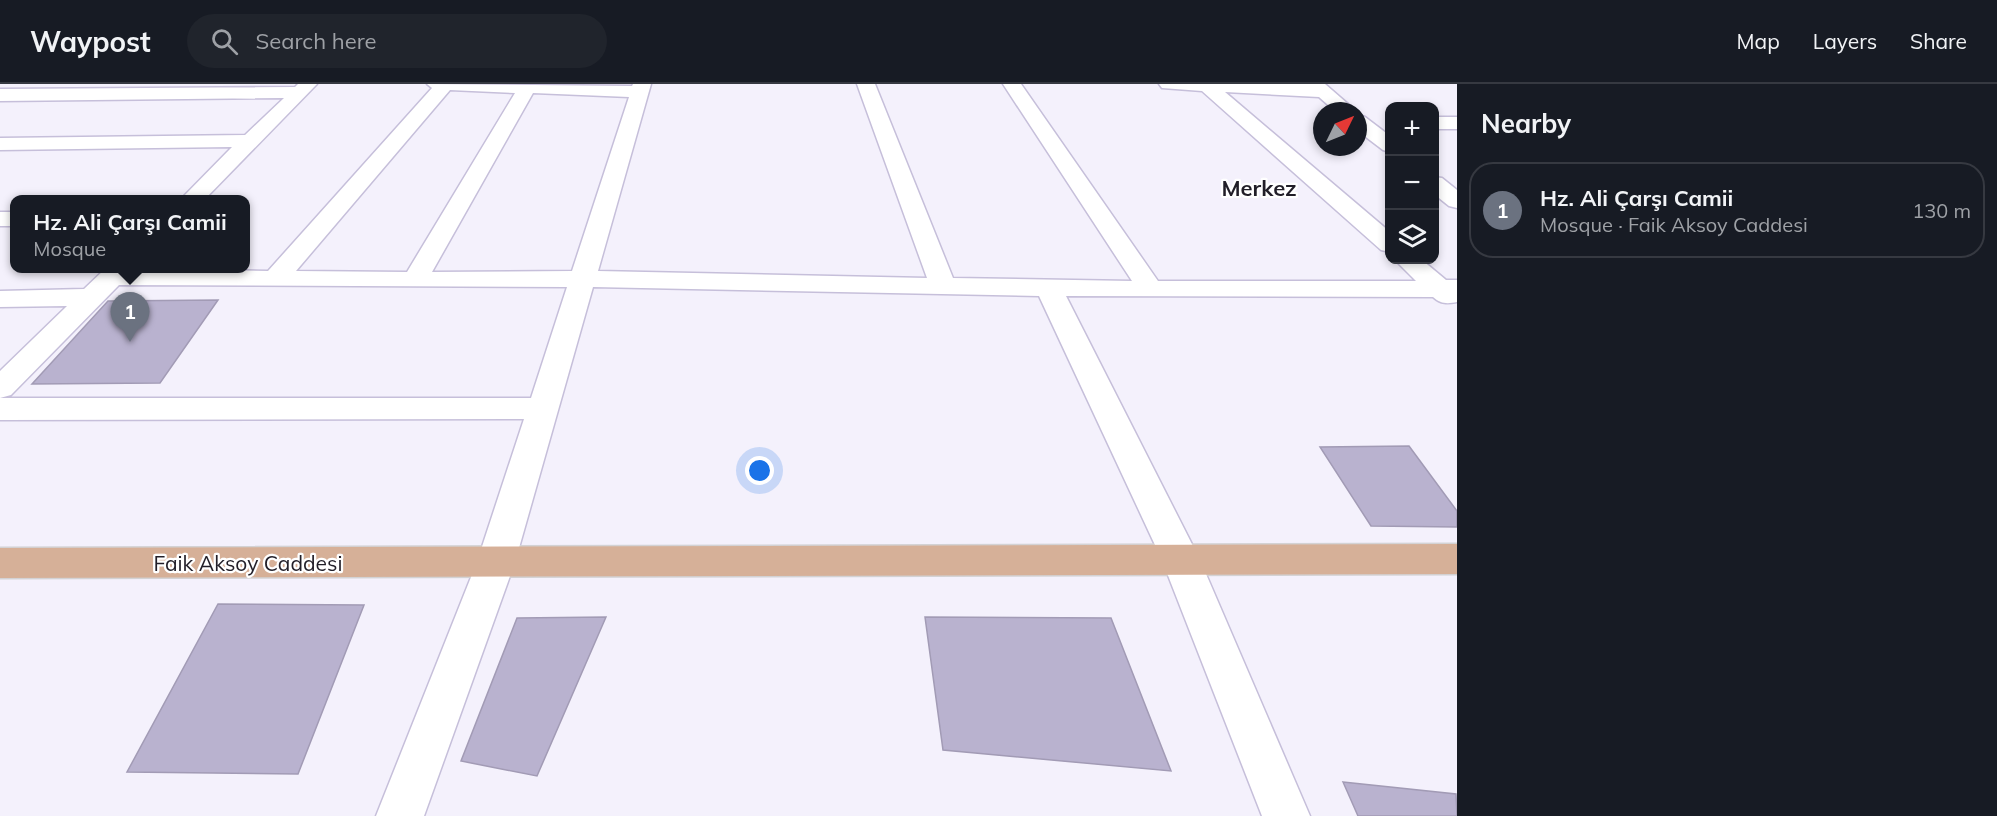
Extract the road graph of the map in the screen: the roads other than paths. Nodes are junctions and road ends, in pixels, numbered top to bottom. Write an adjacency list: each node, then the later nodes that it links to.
1 (436, 84): 5 (street)
2 (866, 84): 30 (street)
3 (1012, 84): 32 (street)
4 (1168, 84): 6 (street)
5 (445, 85): 8 (street); 27 (street)
6 (1207, 86): 10 (street); 24 (street)
7 (304, 88): 11 (street); 18 (street)
8 (526, 88): 9 (street); 29 (street)
9 (641, 88): 28 (street)
10 (1319, 88): 12 (street)
11 (0, 95)
12 (1336, 102)
13 (1367, 120): 14 (street)
14 (1385, 122)
15 (1439, 123): 16 (street)
16 (1457, 123)
17 (1367, 128): 19 (street)
18 (250, 141): 20 (street); 22 (street)
19 (1385, 143)
20 (0, 144)
21 (1439, 187): 23 (street)
22 (196, 195)
23 (1457, 201)
24 (1385, 242)
25 (1412, 264): 33 (street)
26 (117, 273): 27 (street); 34 (street)
27 (275, 279): 29 (street)
28 (582, 279): 29 (street); 30 (street); 37 (street)
29 (416, 280)
30 (944, 286): 31 (street)
31 (1049, 288): 32 (street); 39 (street)
32 (1151, 289): 33 (street)
33 (1451, 293)
34 (93, 297): 35 (street); 36 (street)
35 (0, 299)
36 (0, 388)
37 (543, 408): 38 (street); 41 (street)
38 (0, 409)
39 (1181, 560): 40 (main road, Faik Aksoy Caddesi); 41 (main road, Faik Aksoy Caddesi); 44 (street)
40 (1457, 560)
41 (496, 562): 42 (main road, Faik Aksoy Caddesi); 43 (street)
42 (0, 563)
43 (400, 816)
44 (1286, 816)

